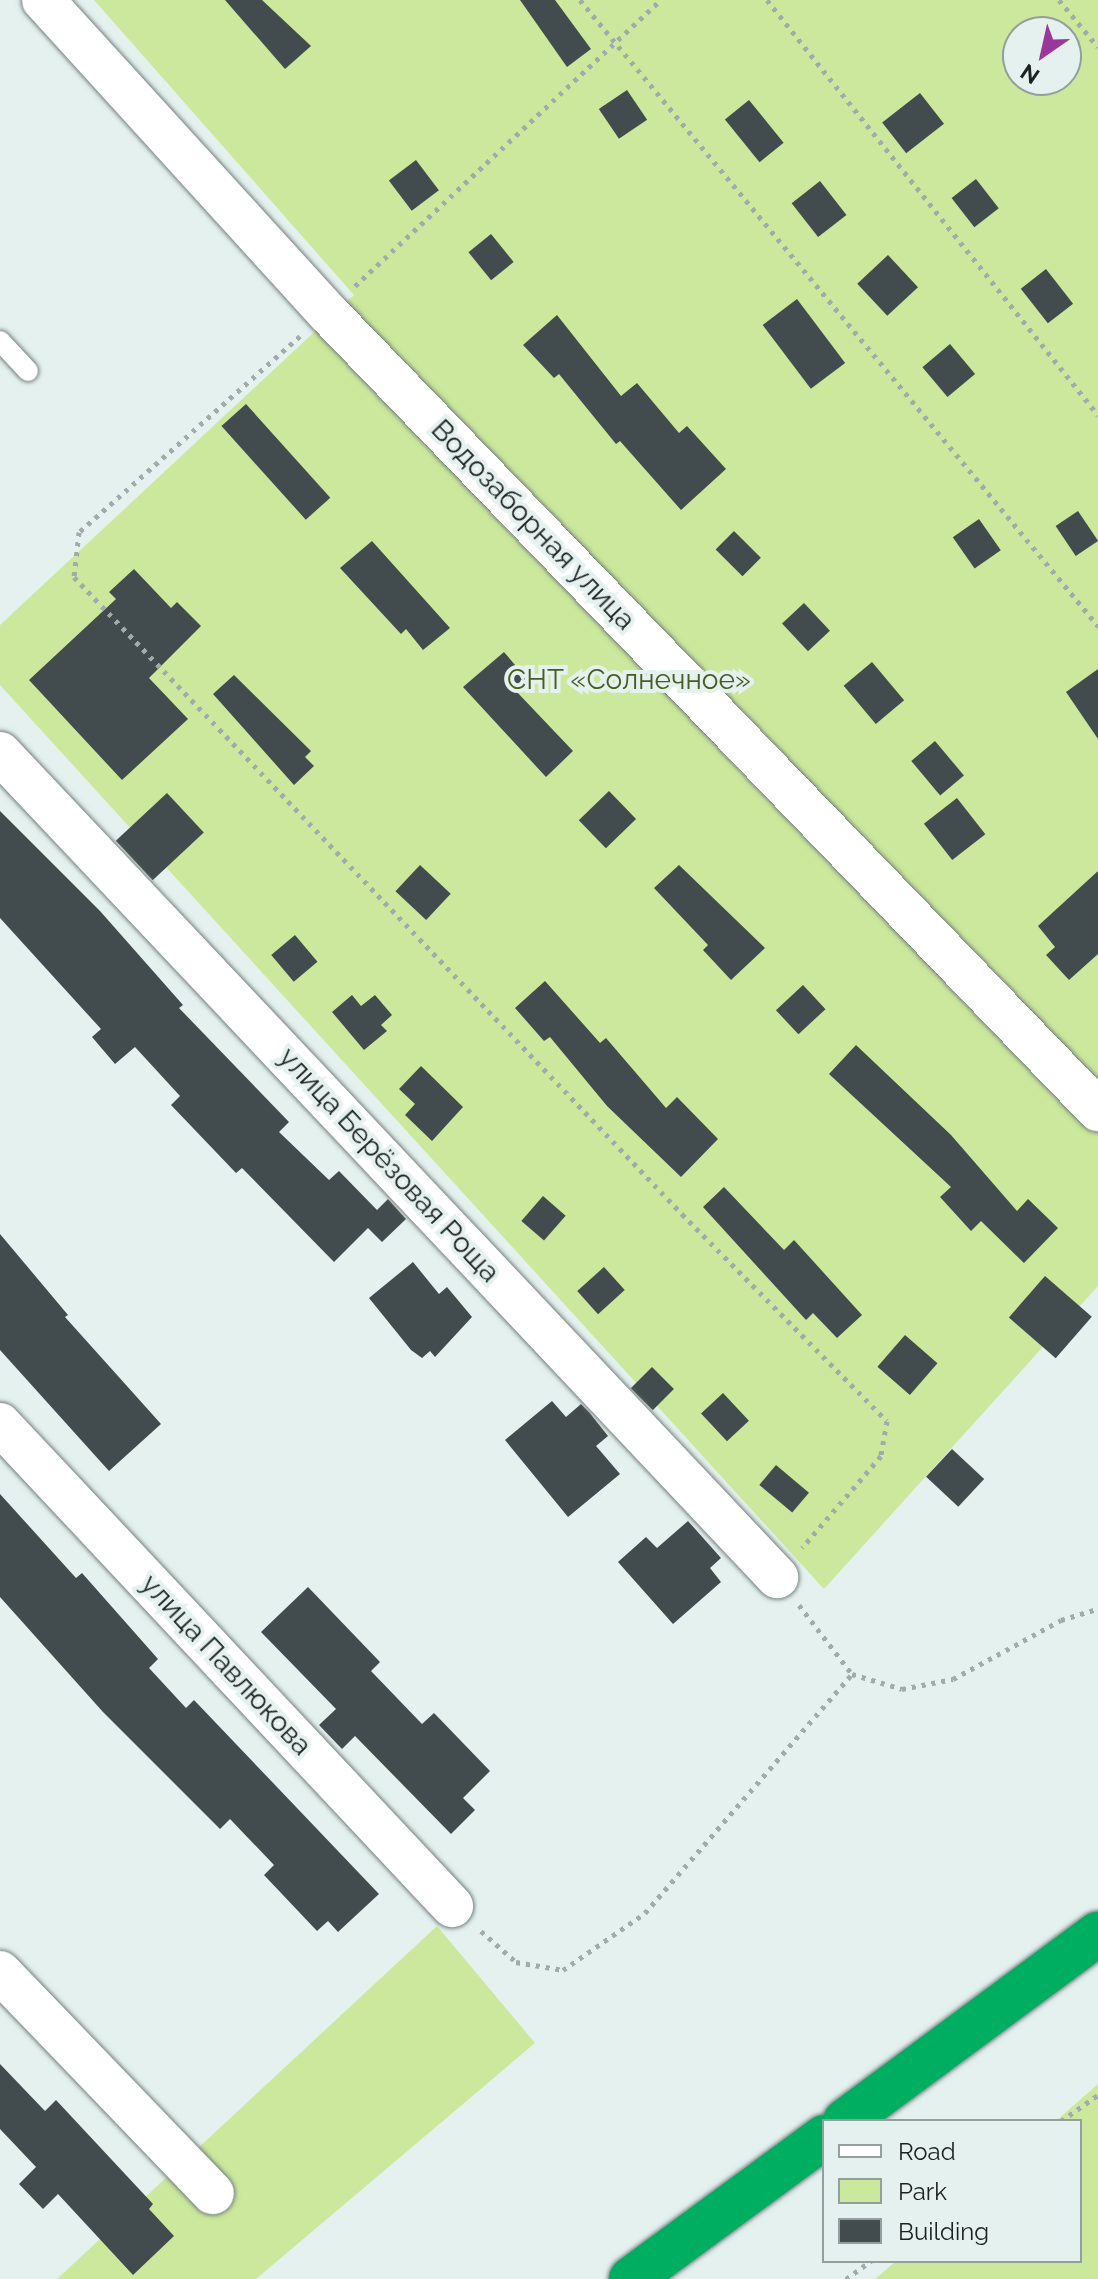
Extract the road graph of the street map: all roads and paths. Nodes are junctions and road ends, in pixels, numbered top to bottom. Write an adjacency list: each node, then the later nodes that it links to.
1 (43, 0): 8 (street, Водозаборная улица)
2 (580, 0): 6 (path)
3 (661, 0): 6 (path)
4 (767, 0): 11 (path)
5 (1059, 0): 7 (path)
6 (617, 44): 8 (path); 12 (path)
7 (1098, 47)
8 (327, 312): 14 (street, Водозаборная улица); 16 (path)
9 (0, 341): 10 (lane)
10 (28, 371)
11 (1098, 415)
12 (1098, 626)
13 (0, 753): 16 (street, улица Берёзовая Роща)
14 (1098, 1110)
15 (0, 1424): 19 (street, улица Павлюкова)
16 (777, 1577): 18 (path)
17 (1098, 1609): 18 (path)
18 (852, 1674): 19 (path)
19 (452, 1906)
20 (1098, 1934): 23 (highway)
21 (0, 1972): 26 (street)
22 (1098, 2095): 24 (path)
23 (848, 2119)
24 (1064, 2119)
25 (822, 2138): 28 (highway)
26 (213, 2193)
27 (868, 2263): 29 (path)
28 (631, 2279)
29 (846, 2279)

